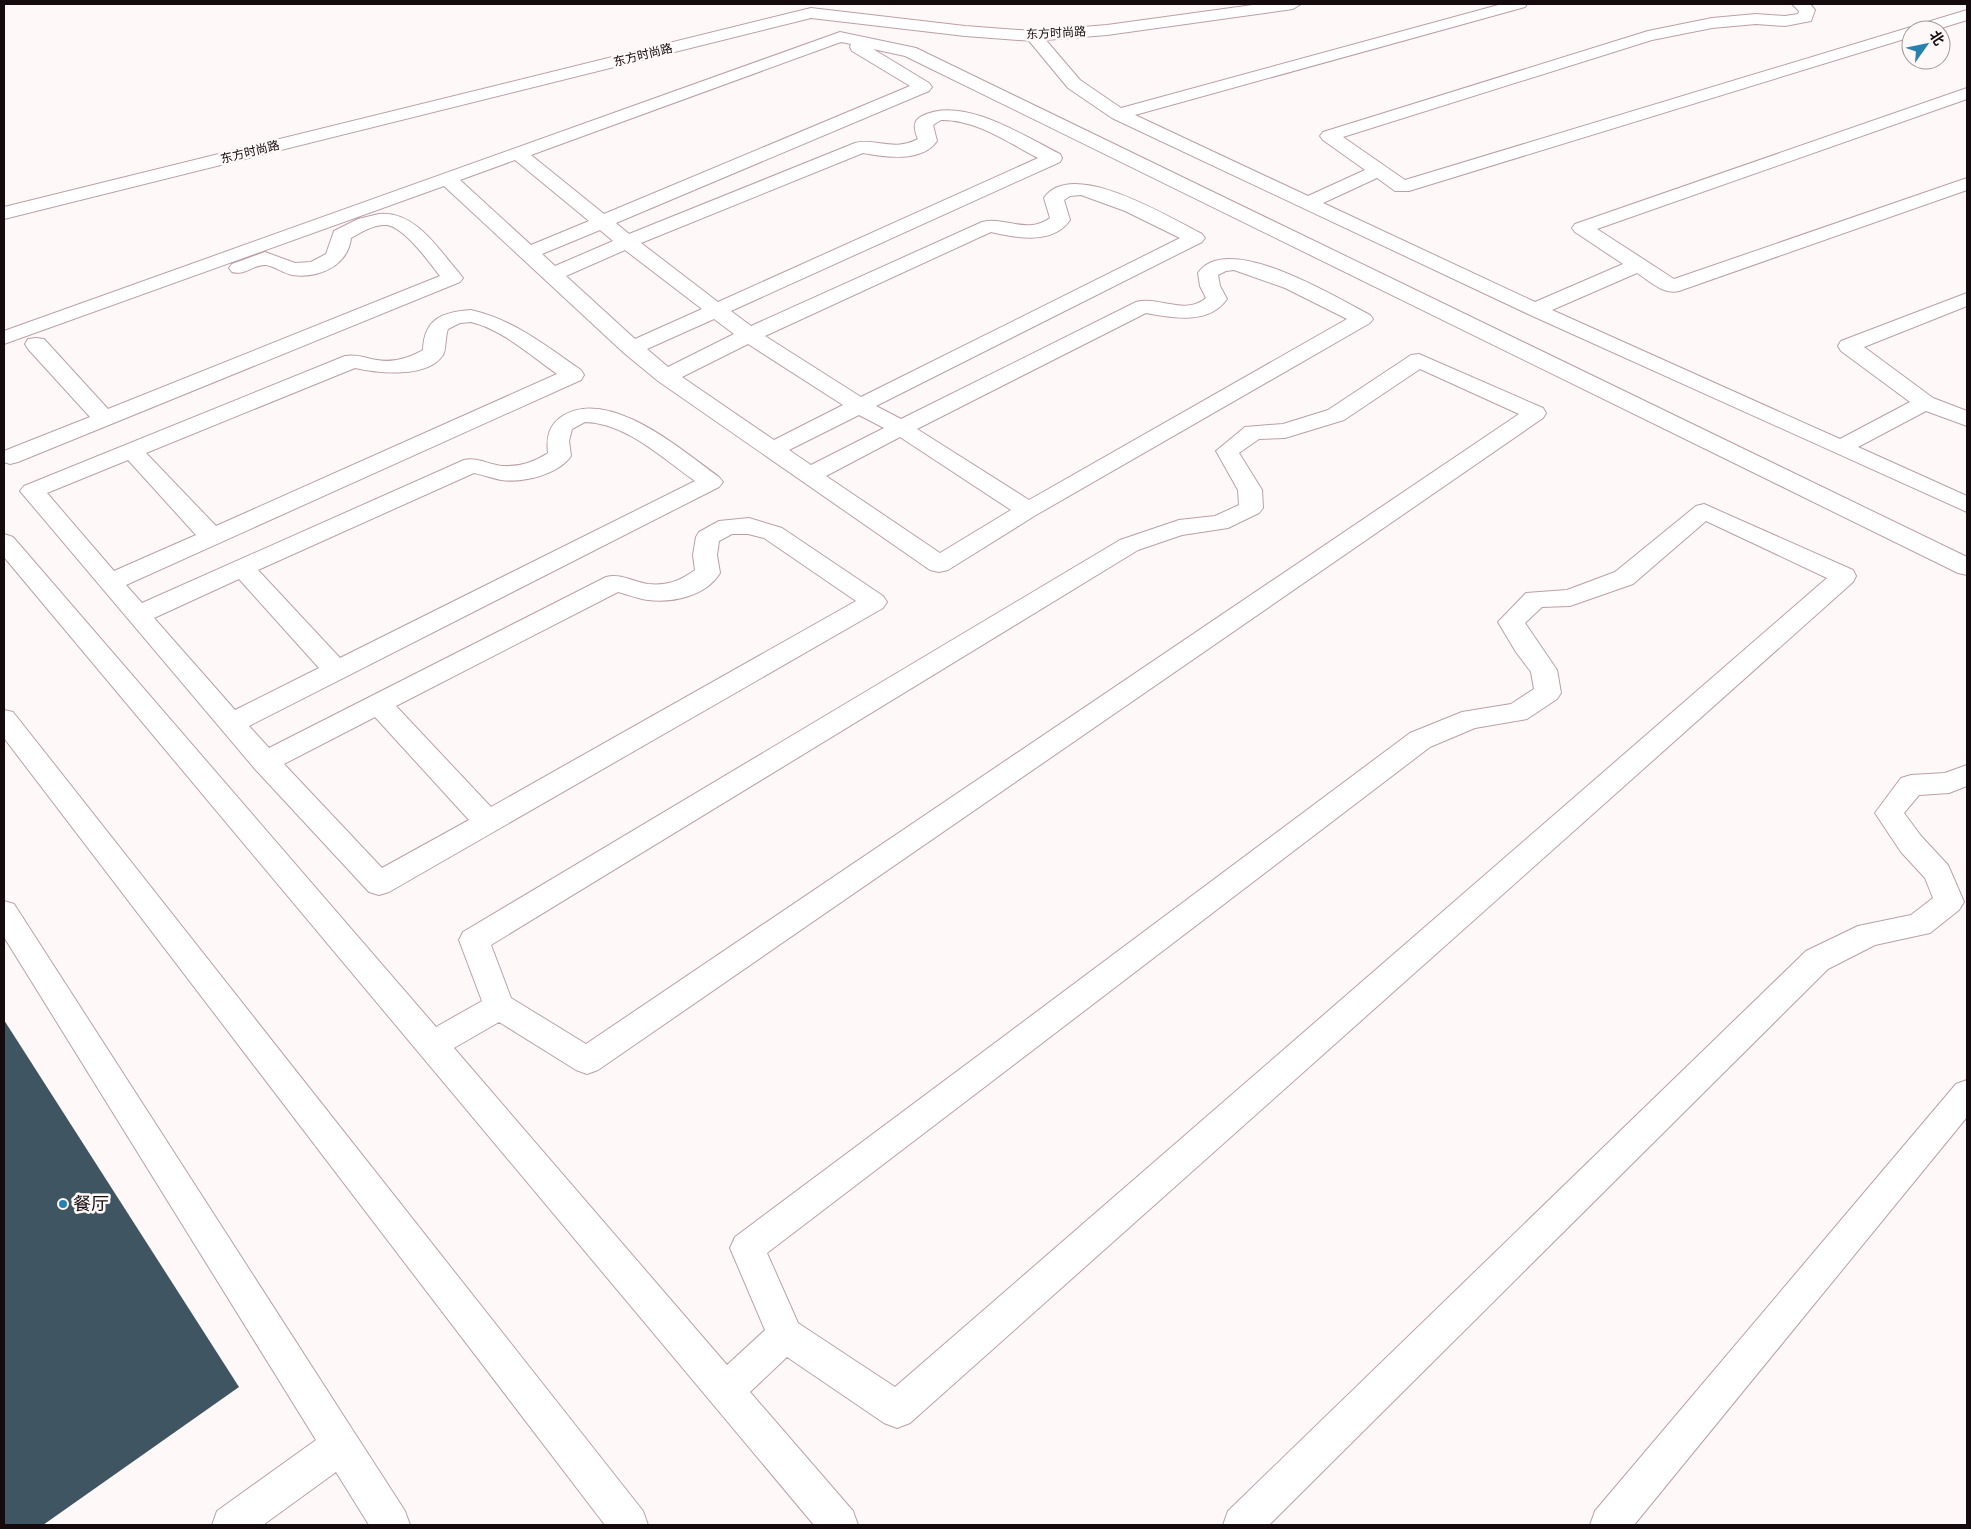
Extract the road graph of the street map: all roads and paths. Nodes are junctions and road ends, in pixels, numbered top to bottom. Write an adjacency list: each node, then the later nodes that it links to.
1 (1293, 4): 7 (main road, 东方时尚路)
2 (1519, 4): 10 (main road)
3 (1800, 4): 12 (main road)
4 (1967, 15): 5 (main road)
5 (1950, 20)
6 (1901, 35): 12 (main road)
7 (1033, 36): 10 (main road); 16 (main road, 东方时尚路)
8 (840, 37): 11 (main road); 17 (main road); 46 (main road)
9 (1967, 93): 20 (main road)
10 (1118, 114): 15 (main road)
11 (517, 153): 13 (main road); 17 (main road)
12 (1378, 171): 15 (main road)
13 (447, 178): 19 (main road); 26 (main road)
14 (1967, 184): 20 (main road)
15 (1306, 204): 24 (main road)
16 (4, 213)
17 (601, 222): 18 (main road); 19 (main road)
18 (627, 242): 21 (main road); 23 (main road); 23 (main road)
19 (528, 253): 21 (main road)
20 (1638, 265): 24 (main road)
21 (552, 275): 28 (main road)
22 (1967, 300): 31 (main road)
23 (716, 310): 25 (main road); 28 (main road)
24 (1535, 310): 36 (main road)
25 (749, 335): 30 (main road); 32 (main road); 32 (main road)
26 (4, 338)
27 (36, 344): 29 (main road); 33 (main road); 33 (main road)
28 (632, 348): 30 (main road)
29 (4, 356)
30 (666, 376): 37 (main road)
31 (1925, 403): 34 (main road); 36 (main road)
32 (860, 406): 35 (main road); 37 (main road)
33 (106, 419): 39 (main road)
34 (1967, 420)
35 (901, 428): 40 (main road); 43 (main road); 43 (main road)
36 (1840, 448): 42 (main road)
37 (773, 449): 40 (main road)
38 (132, 451): 41 (main road); 44 (main road); 44 (main road)
39 (7, 454): 41 (main road)
40 (810, 475): 43 (main road)
41 (32, 490): 48 (main road)
42 (1967, 505)
43 (1028, 510)
44 (212, 537): 48 (main road)
45 (4, 542): 59 (main road)
46 (1967, 567)
47 (243, 569): 49 (main road); 50 (main road); 50 (main road)
48 (112, 582): 49 (main road)
49 (138, 615): 53 (main road)
50 (336, 670): 53 (main road)
51 (378, 704): 54 (main road); 56 (main road); 56 (main road)
52 (4, 719): 66 (main road)
53 (232, 723): 54 (main road)
54 (265, 762): 56 (main road)
55 (1967, 775): 68 (main road)
56 (488, 822)
57 (4, 912): 63 (main road)
58 (499, 1006): 58 (main road); 59 (main road)
59 (431, 1046): 62 (main road)
60 (1967, 1094): 69 (main road)
61 (786, 1335): 61 (main road); 62 (main road)
62 (725, 1391): 67 (main road)
63 (341, 1445): 64 (main road); 65 (main road)
64 (231, 1525)
65 (391, 1525)
66 (630, 1525)
67 (839, 1525)
68 (1242, 1525)
69 (1609, 1525)

